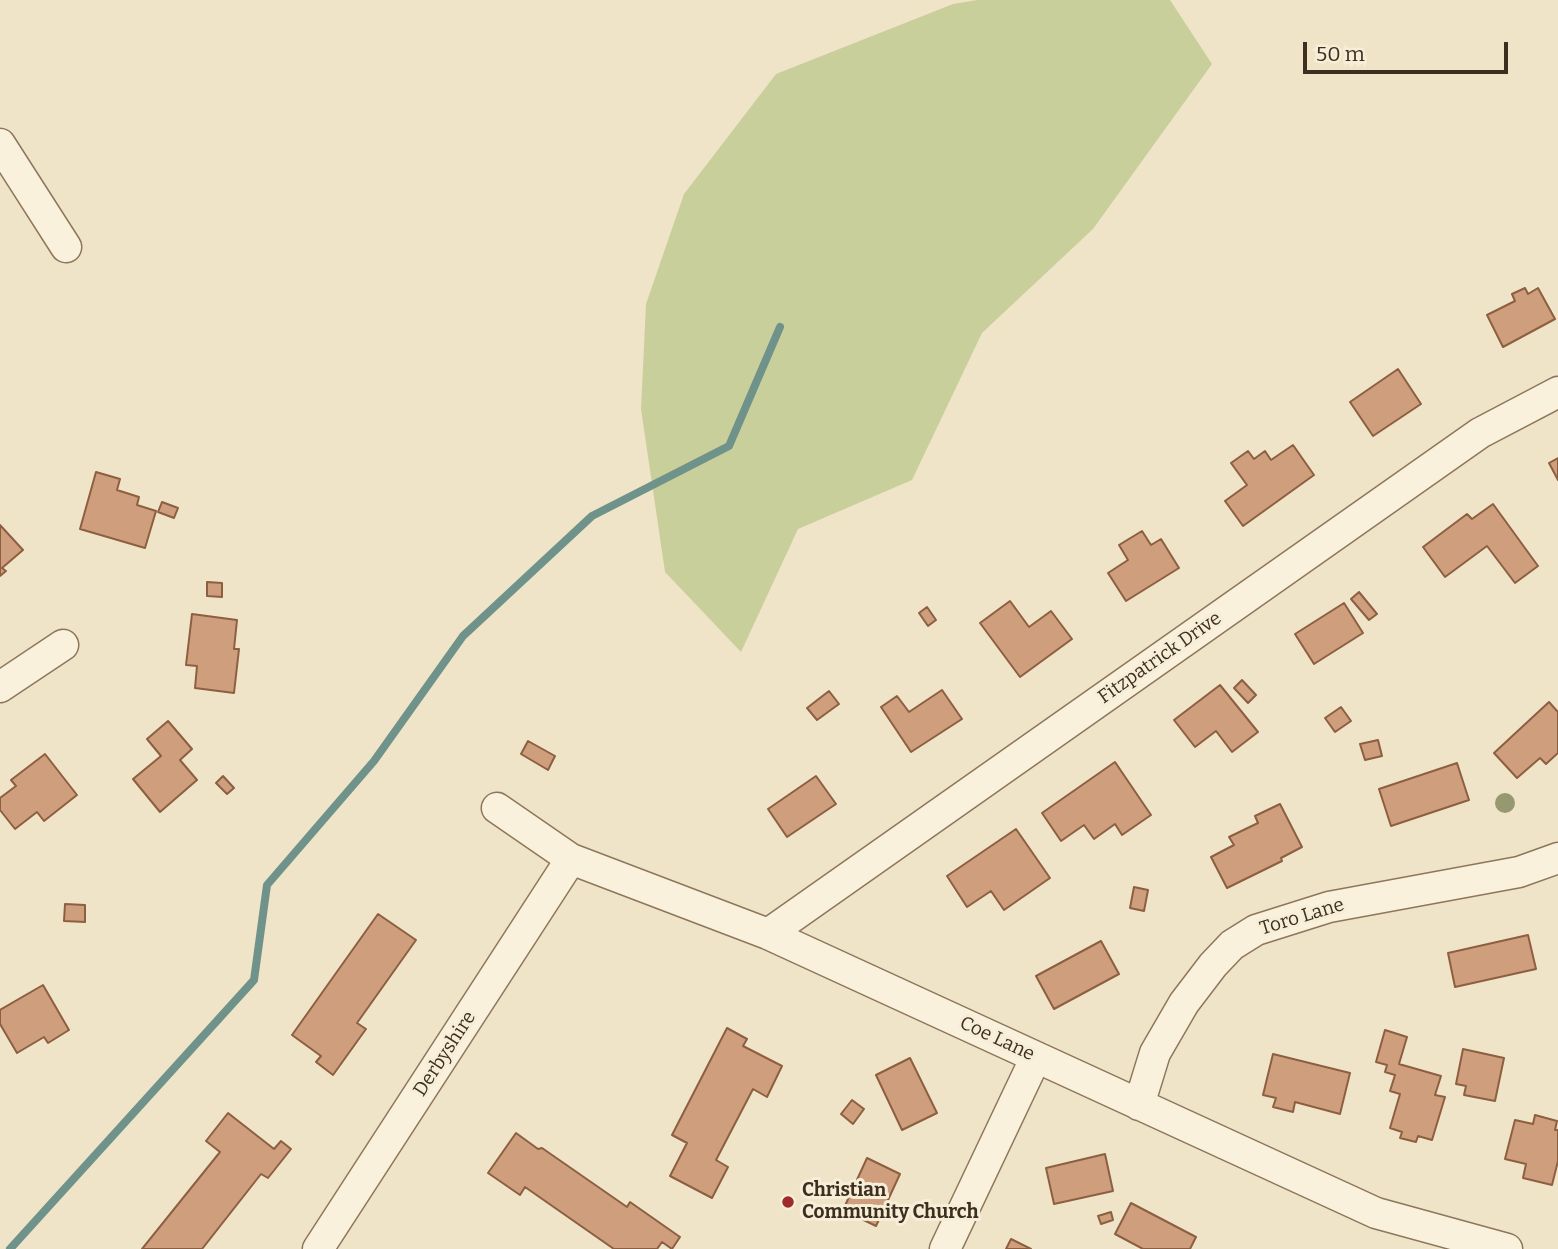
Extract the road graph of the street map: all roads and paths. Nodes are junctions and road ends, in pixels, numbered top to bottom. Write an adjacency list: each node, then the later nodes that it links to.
1 (0, 144): 2 (street)
2 (66, 247)
3 (1558, 392): 9 (street, Fitzpatrick Drive)
4 (63, 645): 5 (street)
5 (0, 687)
6 (497, 808): 8 (street, Coe Lane)
7 (1558, 858): 11 (street, Toro Lane)
8 (571, 859): 9 (street, Coe Lane); 12 (street, Derbyshire)
9 (768, 934): 10 (street, Coe Lane)
10 (1036, 1057): 11 (street, Coe Lane); 13 (street)
11 (1139, 1105): 14 (street, Coe Lane)
12 (318, 1249)
13 (944, 1249)
14 (1507, 1249)

